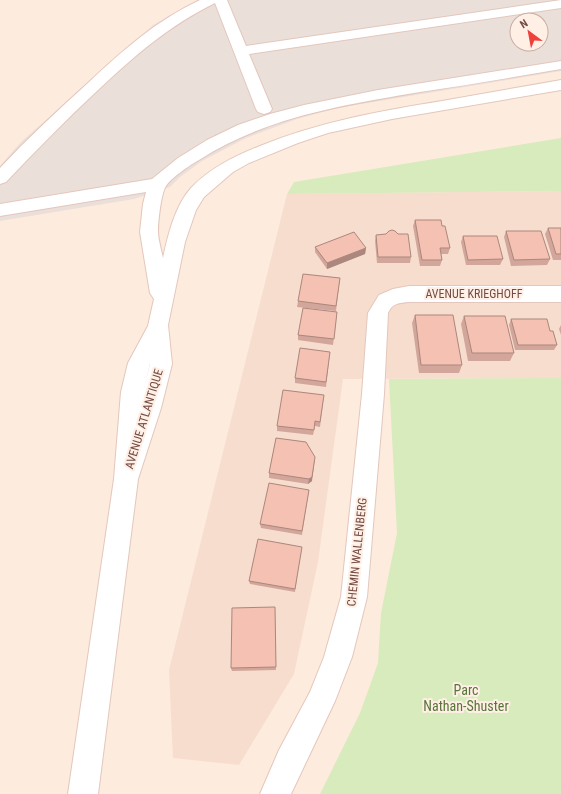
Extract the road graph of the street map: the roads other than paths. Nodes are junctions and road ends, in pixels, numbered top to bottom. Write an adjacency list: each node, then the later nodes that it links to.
1 (211, 0): 8 (street)
2 (220, 0): 4 (street)
3 (561, 4): 4 (street)
4 (241, 51): 7 (street)
5 (561, 65): 9 (street)
6 (561, 85): 13 (street)
7 (264, 109)
8 (0, 178)
9 (157, 184): 10 (street); 13 (street)
10 (0, 210)
11 (561, 294): 12 (street, AVENUE KRIEGHOFF)
12 (387, 298): 15 (street, CHEMIN WALLENBERG)
13 (160, 315): 14 (street, AVENUE ATLANTIQUE)
14 (83, 794)
15 (275, 794)

